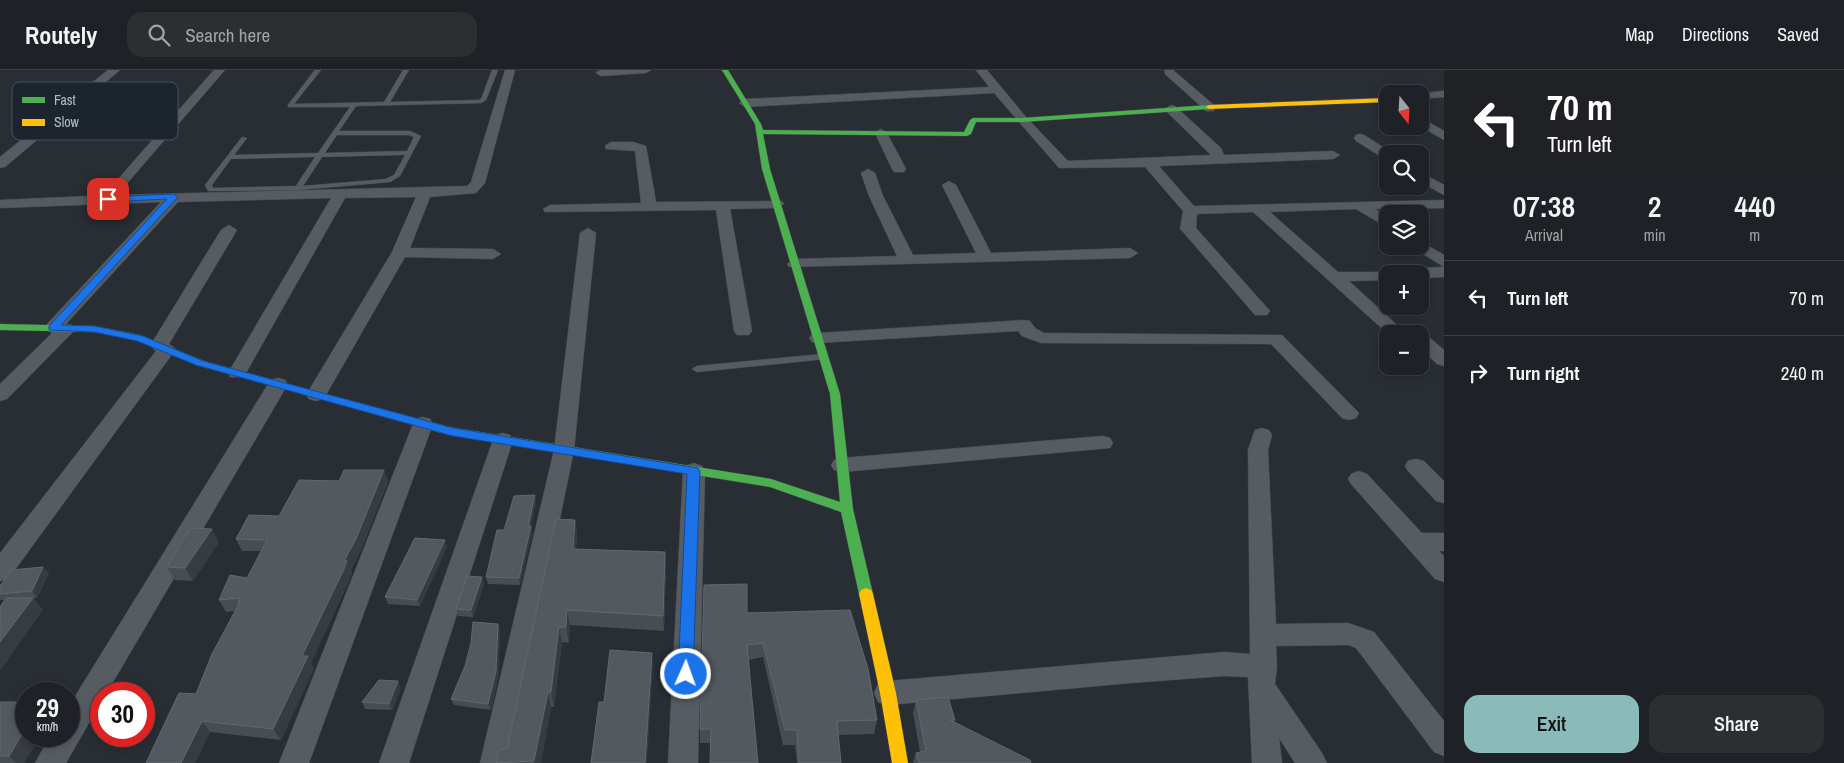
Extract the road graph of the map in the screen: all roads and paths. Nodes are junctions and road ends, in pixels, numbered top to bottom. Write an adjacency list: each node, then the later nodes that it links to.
1 (115, 70): 12 (street)
2 (220, 70): 22 (street)
3 (318, 70): 19 (lane)
4 (406, 70): 18 (lane)
5 (495, 70): 18 (lane)
6 (510, 70): 49 (street)
7 (646, 70): 11 (street)
8 (725, 70): 17 (street)
9 (981, 70): 13 (street)
10 (1169, 72): 20 (street)
11 (601, 73)
12 (100, 82)
13 (998, 90): 17 (street); 23 (street)
14 (1444, 94): 15 (street)
15 (1429, 95)
16 (1379, 100): 20 (street)
17 (745, 103): 26 (street)
18 (385, 105): 19 (lane)
19 (353, 106): 25 (lane)
20 (1210, 108): 21 (street)
21 (1171, 109): 23 (street); 39 (street)
22 (178, 118)
23 (1022, 120): 27 (street); 40 (street)
24 (1429, 127): 28 (street)
25 (335, 132): 35 (lane); 36 (lane)
26 (759, 132): 27 (street); 53 (street)
27 (881, 133): 42 (street)
28 (1444, 136)
29 (244, 138): 38 (lane)
30 (1360, 138): 34 (street)
31 (29, 140): 41 (street)
32 (159, 140): 51 (street)
33 (611, 146): 57 (street)
34 (1379, 150)
35 (410, 153): 36 (lane); 46 (lane)
36 (321, 154): 38 (lane); 46 (lane)
37 (1333, 155): 39 (street)
38 (230, 157): 46 (lane)
39 (1217, 159): 40 (street)
40 (1149, 163): 60 (street)
41 (0, 164)
42 (899, 169)
43 (868, 173): 69 (street)
44 (1429, 182): 47 (street)
45 (949, 185): 68 (street)
46 (298, 188)
47 (1444, 191)
48 (341, 192): 49 (street); 50 (street); 89 (street)
49 (425, 193): 64 (street)
50 (174, 197): 52 (street); 79 (street)
51 (0, 199)
52 (0, 204)
53 (777, 204): 55 (street); 71 (street)
54 (1444, 204): 56 (street)
55 (722, 205): 57 (street); 80 (street)
56 (1358, 205): 58 (street); 61 (street)
57 (649, 207): 59 (street)
58 (1257, 208): 60 (street); 75 (street)
59 (550, 209)
60 (1190, 210): 76 (street)
61 (1379, 218)
62 (229, 230): 84 (street)
63 (588, 233): 98 (street)
64 (400, 252): 67 (street); 92 (street)
65 (1429, 252): 70 (street)
66 (1130, 253): 68 (street)
67 (493, 254)
68 (986, 258): 69 (street)
69 (906, 260): 71 (street)
70 (1444, 262)
71 (795, 264): 81 (street)
72 (1444, 272): 73 (street)
73 (1429, 273)
74 (1379, 275): 75 (street)
75 (1336, 277): 77 (street)
76 (1261, 311)
77 (1388, 325)
78 (0, 327): 79 (street)
79 (59, 328): 84 (street); 91 (street)
80 (743, 330)
81 (818, 338): 86 (street); 93 (street)
82 (1429, 342): 83 (street)
83 (1444, 343)
84 (163, 348): 89 (street); 107 (street)
85 (1429, 348): 87 (street)
86 (824, 357): 88 (lane); 99 (street)
87 (1444, 360)
88 (697, 369)
89 (237, 373): 90 (street)
90 (278, 384): 92 (street); 112 (street)
91 (0, 395)
92 (316, 395): 94 (street)
93 (1349, 414)
94 (423, 424): 96 (street); 116 (street)
95 (1262, 435): 109 (street)
96 (503, 440): 98 (street); 117 (street)
97 (1103, 443): 99 (street)
98 (564, 450): 101 (street); 118 (street)
99 (842, 465): 104 (street)
100 (1416, 466): 103 (street)
101 (694, 471): 104 (street); 119 (street)
102 (1359, 479): 105 (street)
103 (1444, 495)
104 (847, 509): 111 (street)
105 (1418, 542): 106 (street); 108 (street)
106 (1444, 542)
107 (0, 571)
108 (1444, 572)
109 (1264, 635): 110 (street); 113 (street)
110 (1263, 677): 111 (street); 121 (street); 122 (street)
111 (888, 693): 120 (street)
112 (80, 714)
113 (1444, 743)
114 (59, 747): 115 (street)
115 (50, 763)
116 (294, 763)
117 (394, 763)
118 (495, 763)
119 (683, 763)
120 (900, 763)
121 (1267, 763)
122 (1312, 763)

